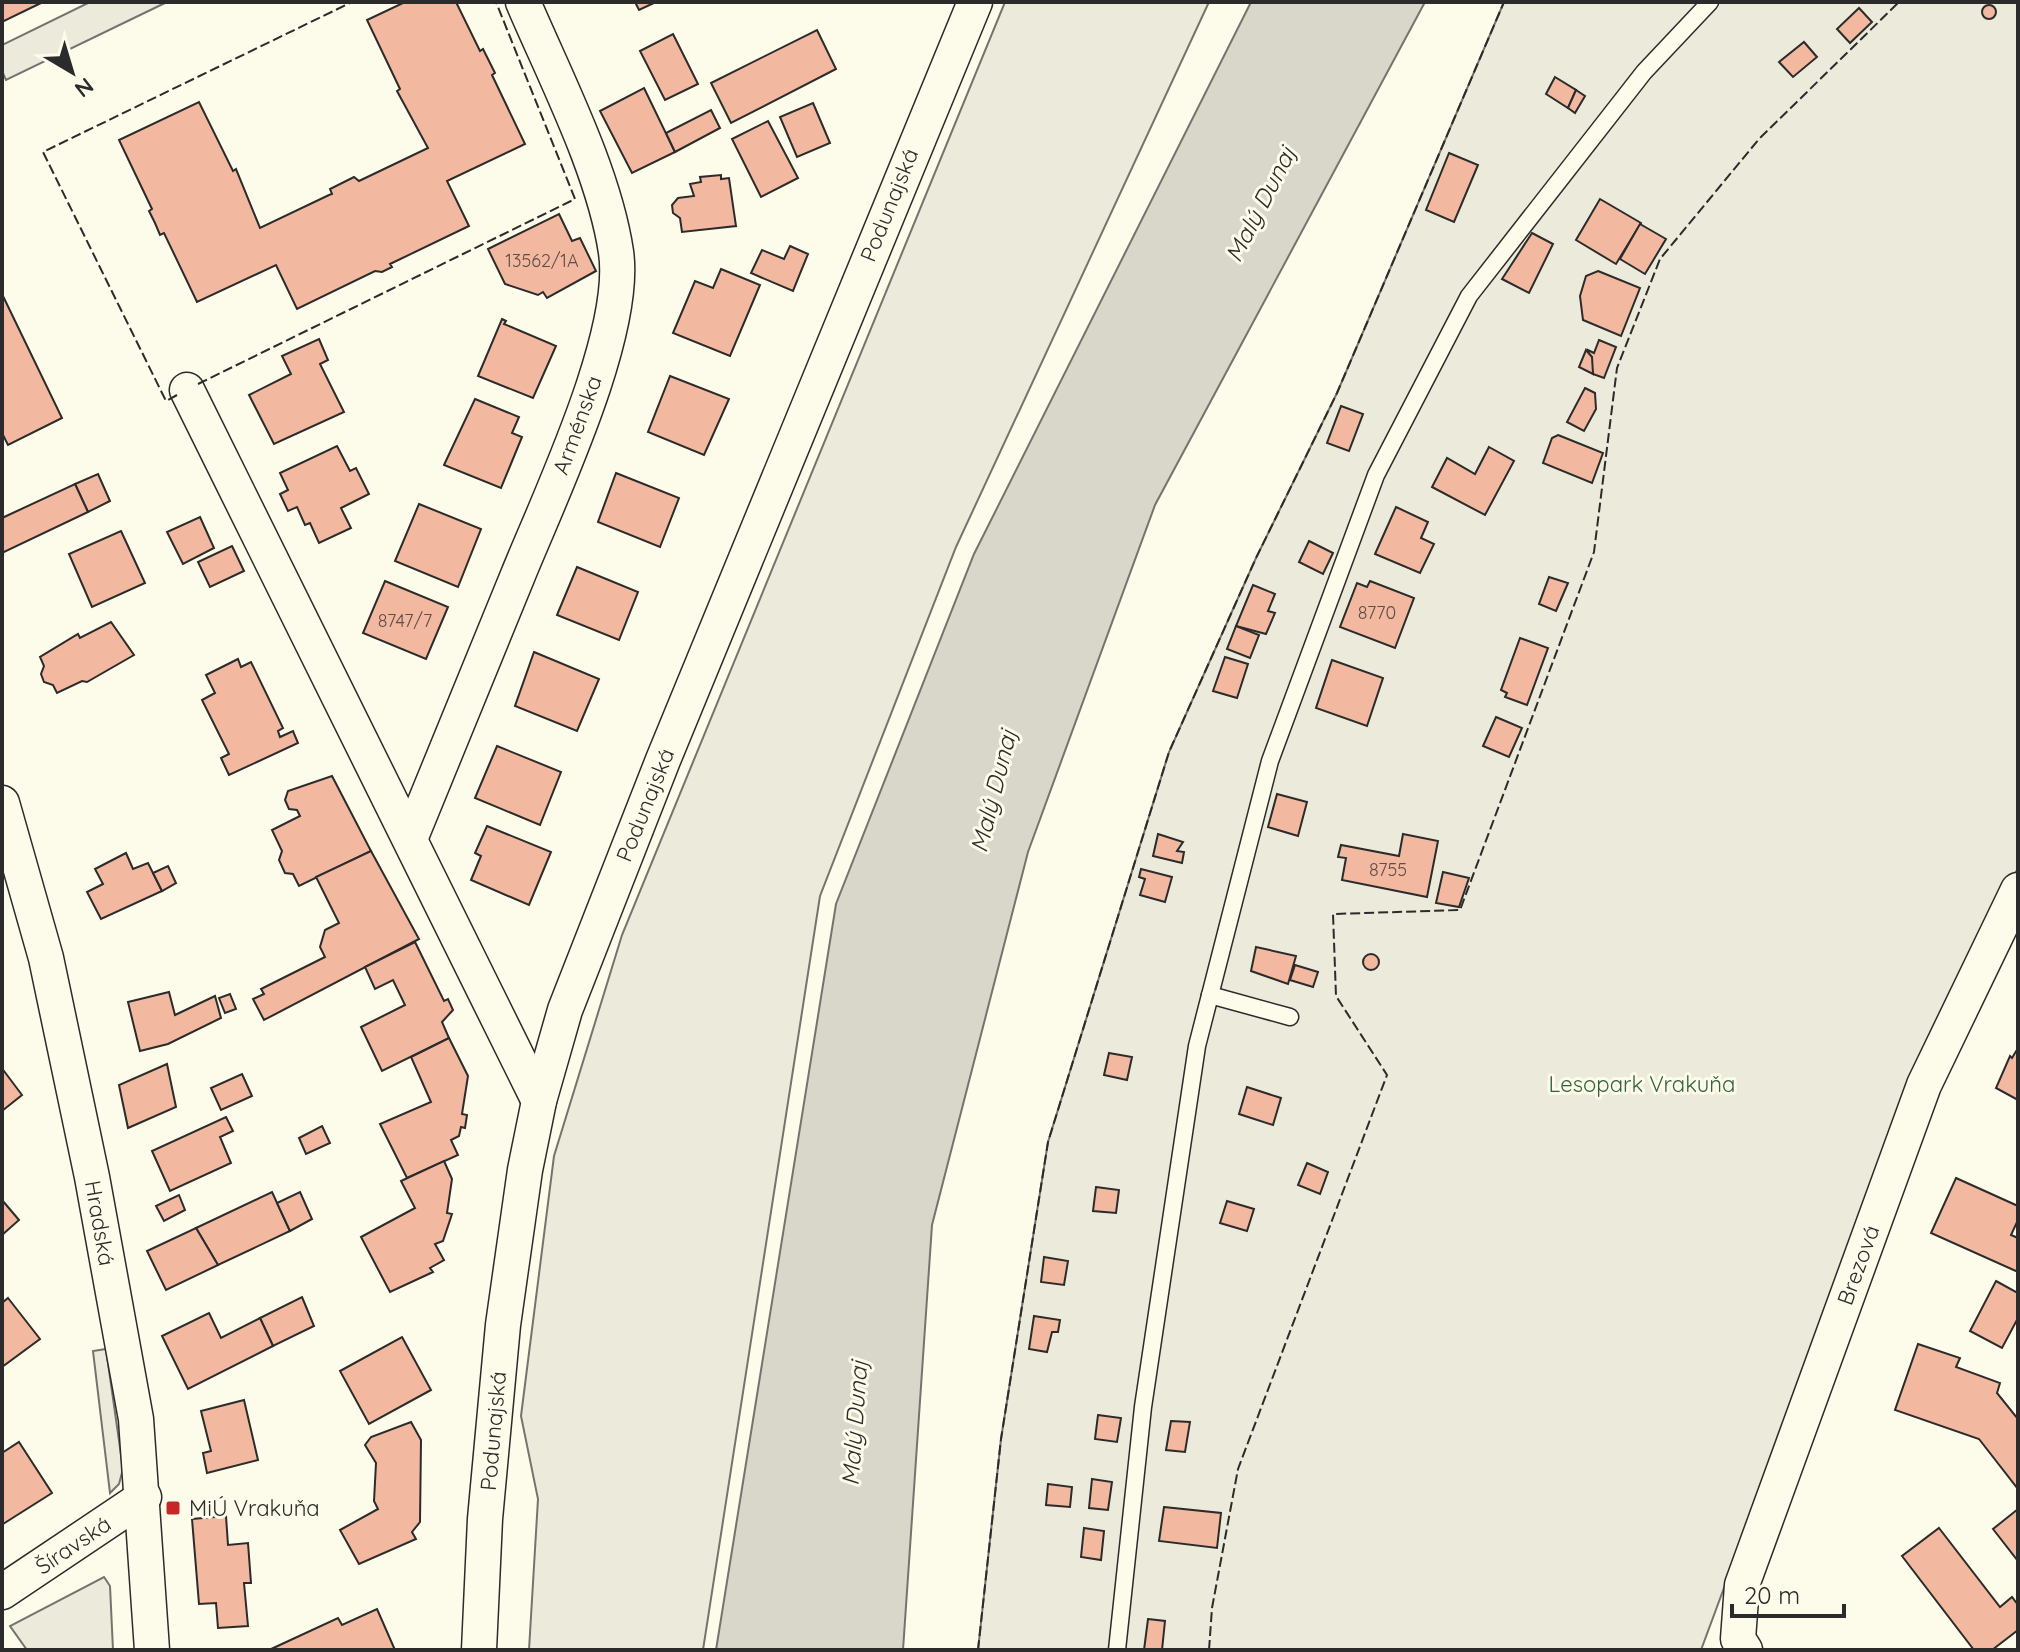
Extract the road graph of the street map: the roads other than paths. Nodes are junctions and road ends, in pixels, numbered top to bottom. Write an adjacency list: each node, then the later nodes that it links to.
1 (523, 2): 6 (street, Arménska)
2 (975, 2): 10 (street, Podunajská)
3 (1710, 2): 8 (lane)
4 (187, 390): 6 (street)
5 (2, 803): 11 (street, Hradská)
6 (410, 839): 10 (street)
7 (2018, 890): 16 (street, Brezová)
8 (1210, 995): 9 (lane); 15 (lane)
9 (1290, 1017)
10 (539, 1101): 14 (street, Podunajská)
11 (144, 1497): 12 (street, Šíravská); 13 (street, Hradská)
12 (2, 1592)
13 (152, 1650)
14 (479, 1650)
15 (1117, 1650)
16 (1745, 1650)

